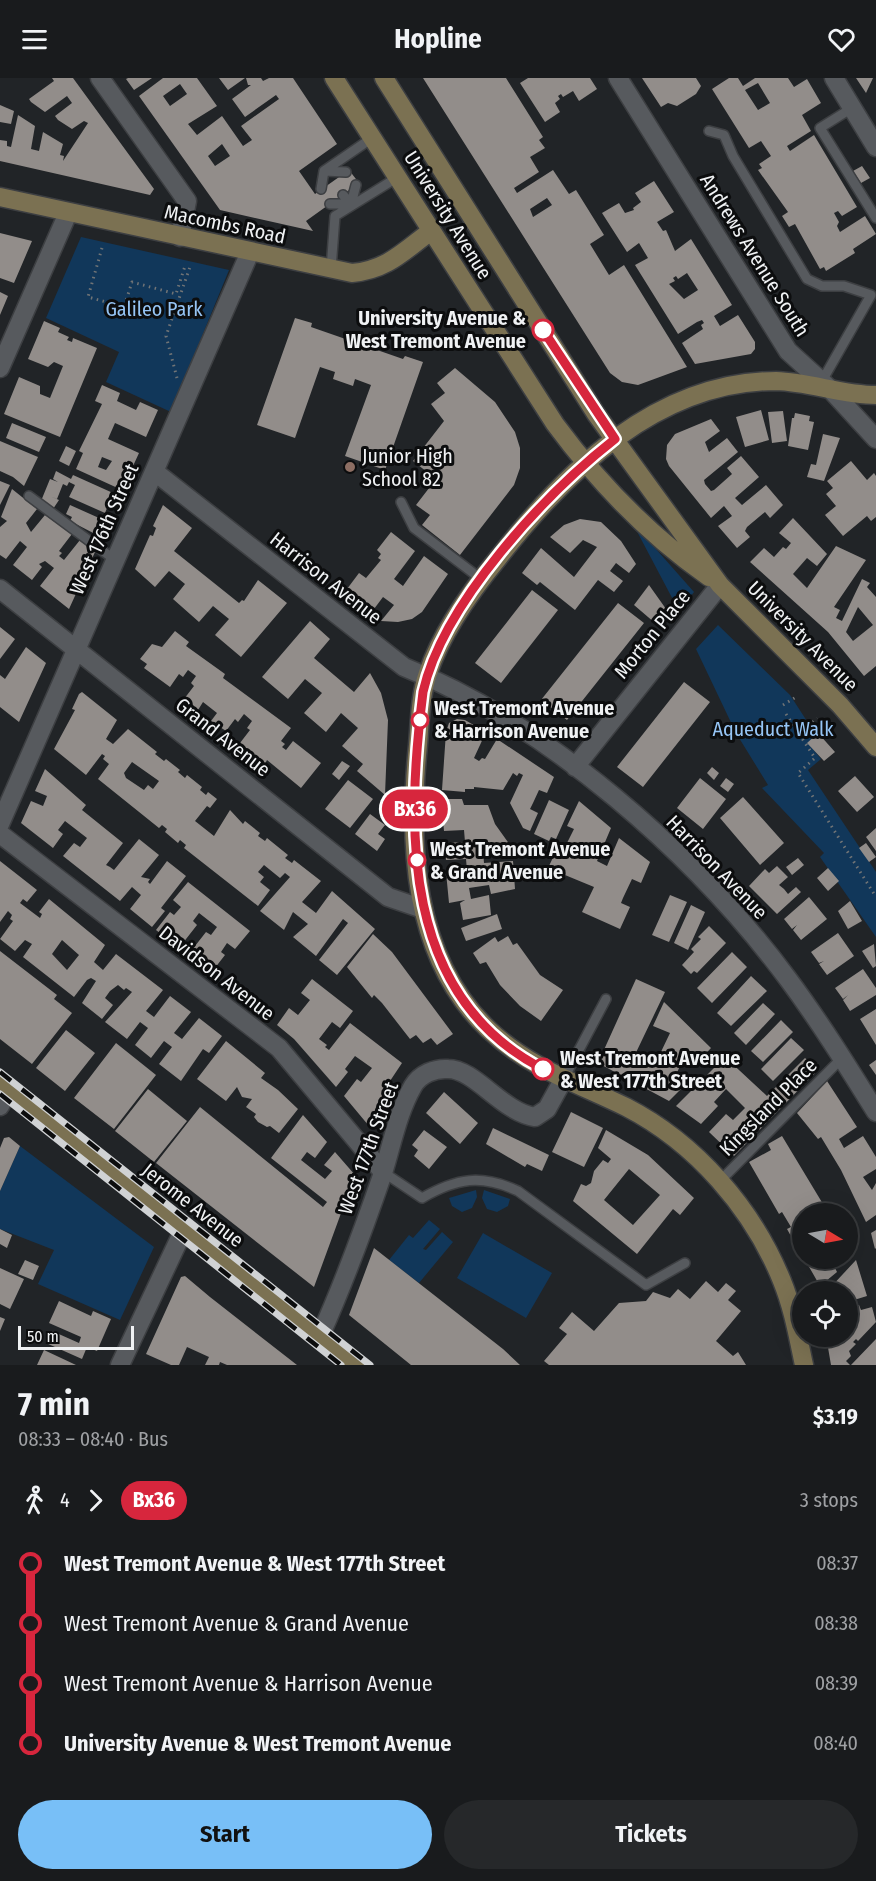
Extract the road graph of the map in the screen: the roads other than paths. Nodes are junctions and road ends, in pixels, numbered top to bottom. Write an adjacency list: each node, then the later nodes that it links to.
1 (99, 78): 23 (street)
2 (334, 78): 9 (main road, University Avenue)
3 (384, 78): 30 (main road, University Avenue)
4 (618, 78): 28 (street, Andrews Avenue South)
5 (834, 78): 6 (street)
6 (852, 108): 8 (street); 21 (lane)
7 (709, 131): 26 (lane)
8 (874, 135)
9 (372, 138): 10 (lane); 12 (main road, University Avenue)
10 (324, 171): 11 (lane); 13 (lane); 15 (lane)
11 (346, 172)
12 (398, 177): 19 (lane); 22 (main road, University Avenue)
13 (333, 181)
14 (356, 185): 19 (lane)
15 (321, 189)
16 (343, 195): 19 (lane)
17 (0, 197): 20 (main road, Macombs Road)
18 (330, 204): 19 (lane)
19 (351, 204): 25 (lane)
20 (68, 213): 23 (main road, Macombs Road); 27 (street)
21 (876, 218)
22 (431, 231): 25 (main road, Macombs Road); 32 (main road, University Avenue)
23 (180, 237): 24 (main road, Macombs Road)
24 (250, 252): 25 (main road, Macombs Road); 33 (street, West 176th Street)
25 (331, 269)
26 (874, 294): 28 (lane)
27 (0, 368)
28 (826, 385): 29 (main road); 30 (main road); 31 (street, Andrews Avenue South)
29 (876, 395)
30 (615, 439): 32 (main road); 38 (main road, University Avenue)
31 (876, 439)
32 (585, 464): 37 (main road); 38 (main road, University Avenue)
33 (155, 472): 36 (street, West 176th Street); 41 (street, Harrison Avenue)
34 (29, 496): 36 (lane)
35 (401, 502): 37 (lane)
36 (115, 560): 40 (street, West 176th Street)
37 (481, 579): 41 (main road)
38 (720, 585): 42 (main road, University Avenue); 43 (street, Morton Place)
39 (0, 589): 40 (street, Grand Avenue)
40 (75, 649): 44 (street, West 176th Street); 46 (street, Grand Avenue)
41 (427, 676): 43 (street, Harrison Avenue); 46 (main road)
42 (876, 747)
43 (575, 767): 48 (street, Harrison Avenue)
44 (0, 824)
45 (0, 834): 53 (street, Davidson Avenue)
46 (423, 909): 49 (main road)
47 (606, 999): 49 (lane)
48 (842, 1058): 52 (street, Harrison Avenue); 54 (lane, Kingsland Place)
49 (563, 1080): 53 (street, West 177th Street); 54 (main road)
50 (4, 1086): 51 (street); 55 (main road, Jerome Avenue)
51 (0, 1106)
52 (876, 1112)
53 (383, 1172): 56 (lane); 57 (street, West 177th Street)
54 (720, 1181): 60 (main road)
55 (185, 1227): 57 (main road, Jerome Avenue); 58 (street)
56 (685, 1263)
57 (320, 1336): 59 (main road, Jerome Avenue)
58 (120, 1365)
59 (357, 1365)
60 (804, 1365)

